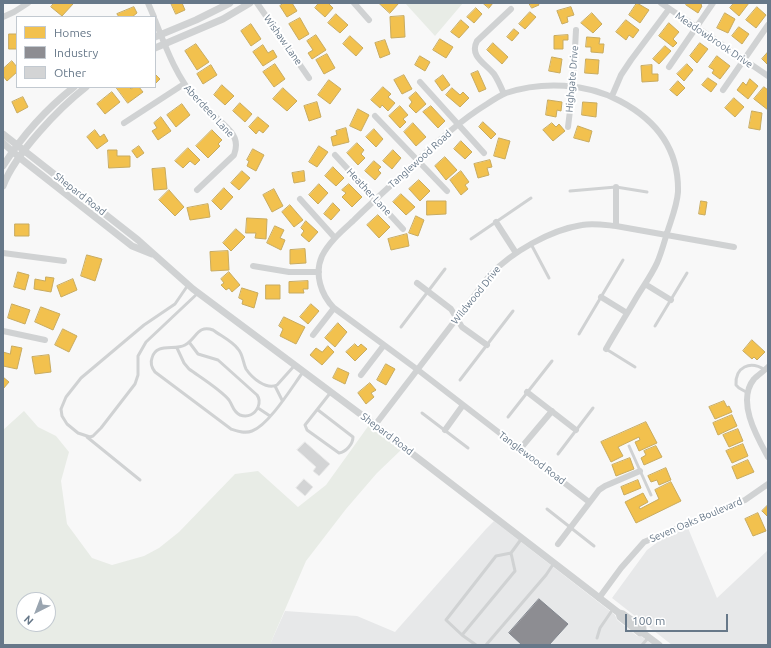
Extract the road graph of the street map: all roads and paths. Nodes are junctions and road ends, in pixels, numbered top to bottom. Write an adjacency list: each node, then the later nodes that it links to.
1 (28, 3): 12 (street)
2 (148, 3): 11 (street)
3 (230, 3): 18 (street)
4 (250, 3): 19 (street)
5 (256, 3): 24 (street, Wishaw Lane)
6 (354, 3): 13 (street)
7 (661, 3): 10 (street, Meadowbrook Drive)
8 (714, 3): 16 (street)
9 (511, 9): 31 (street)
10 (669, 9): 16 (street, Meadowbrook Drive); 32 (street)
11 (154, 16)
12 (3, 17)
13 (370, 20)
14 (156, 25): 18 (street, Aberdeen Lane)
15 (768, 25): 21 (street)
16 (696, 28): 21 (street, Meadowbrook Drive); 22 (street)
17 (576, 30): 27 (street, Highgate Drive)
18 (158, 36): 19 (street, Aberdeen Lane)
19 (164, 44): 20 (street); 26 (street, Aberdeen Lane)
20 (156, 48)
21 (744, 60): 23 (street, Meadowbrook Drive); 30 (street)
22 (669, 67)
23 (768, 76)
24 (309, 78)
25 (420, 82): 35 (street)
26 (184, 84): 34 (street); 49 (street, Aberdeen Lane)
27 (573, 86): 31 (street, Tanglewood Road); 32 (street, Tanglewood Road); 36 (street, Highgate Drive)
28 (73, 88): 39 (street)
29 (85, 88): 40 (street)
30 (723, 90)
31 (504, 94): 35 (street, Tanglewood Road)
32 (612, 96): 59 (street, Tanglewood Road)
33 (375, 116): 45 (street)
34 (124, 123)
35 (458, 124): 42 (street); 45 (street, Tanglewood Road)
36 (568, 127)
37 (3, 134): 39 (street, Shepard Road)
38 (3, 143): 41 (street, Shepard Road)
39 (17, 144): 40 (street, Shepard Road); 41 (street)
40 (24, 150): 44 (street); 66 (street, Shepard Road)
41 (12, 152): 44 (street, Shepard Road); 46 (street)
42 (484, 153)
43 (335, 155): 55 (street, Heather Lane)
44 (20, 158): 47 (street); 66 (street, Shepard Road)
45 (418, 161): 50 (street); 55 (street, Tanglewood Road)
46 (3, 166)
47 (3, 186)
48 (616, 186): 51 (lane); 52 (lane); 57 (street)
49 (197, 190)
50 (446, 191)
51 (570, 191)
52 (648, 192)
53 (531, 198): 56 (lane)
54 (300, 199): 60 (street)
55 (376, 199): 58 (street, Heather Lane); 60 (street, Tanglewood Road)
56 (496, 222): 61 (lane); 65 (street)
57 (616, 226): 59 (street, Wildwood Drive); 62 (street, Wildwood Drive)
58 (403, 229)
59 (667, 234): 63 (street, Wildwood Drive); 75 (street, Tanglewood Road)
60 (335, 238): 71 (street, Tanglewood Road)
61 (471, 239)
62 (531, 244): 65 (street, Wildwood Drive); 73 (lane)
63 (734, 247)
64 (3, 253): 68 (street)
65 (516, 253): 84 (street, Wildwood Drive)
66 (155, 256): 76 (street, Shepard Road)
67 (623, 260): 79 (lane)
68 (64, 261)
69 (253, 266): 71 (street)
70 (445, 269): 77 (lane)
71 (319, 272): 81 (street, Tanglewood Road)
72 (688, 274): 80 (lane)
73 (549, 278)
74 (417, 283): 77 (street)
75 (645, 284): 80 (street); 83 (street, Tanglewood Road)
76 (188, 285): 78 (street, Shepard Road); 120 (lane)
77 (428, 291): 84 (street); 86 (lane)
78 (198, 293): 97 (street, Shepard Road); 120 (lane)
79 (601, 297): 83 (street); 88 (lane)
80 (671, 300): 85 (lane)
81 (334, 308): 89 (street); 92 (street, Tanglewood Road)
82 (513, 311): 93 (lane)
83 (627, 313): 95 (street, Tanglewood Road)
84 (457, 318): 93 (street); 100 (street, Wildwood Drive)
85 (655, 326)
86 (401, 327)
87 (3, 331): 90 (street)
88 (579, 334)
89 (313, 335)
90 (45, 340)
91 (189, 342): 94 (lane); 104 (lane); 110 (lane)
92 (384, 345): 100 (street, Tanglewood Road); 102 (street)
93 (487, 345): 103 (lane)
94 (177, 348): 110 (lane); 115 (lane)
95 (606, 349): 98 (lane)
96 (552, 361): 106 (lane)
97 (294, 365): 101 (street, Shepard Road); 104 (lane)
98 (635, 367)
99 (766, 368): 107 (street); 107 (lane)
100 (418, 370): 109 (street, Tanglewood Road); 117 (street, Wildwood Drive)
101 (304, 371): 105 (street, Shepard Road); 108 (lane)
102 (361, 375)
103 (460, 380)
104 (275, 386): 108 (lane)
105 (331, 392): 112 (lane); 117 (street, Shepard Road)
106 (527, 392): 113 (street); 116 (lane)
107 (748, 393): 125 (street)
108 (282, 400): 115 (lane)
109 (464, 406): 118 (street); 123 (street, Tanglewood Road)
110 (258, 408): 115 (lane)
111 (592, 408): 119 (lane)
112 (318, 410): 112 (lane)
113 (552, 411): 119 (street); 123 (street)
114 (422, 412): 118 (lane)
115 (270, 416)
116 (508, 417)
117 (376, 425): 133 (street, Shepard Road)
118 (445, 430): 122 (lane)
119 (576, 430): 124 (lane)
120 (86, 436): 127 (lane)
121 (629, 446): 126 (lane)
122 (468, 448)
123 (520, 449): 130 (street, Tanglewood Road)
124 (558, 454)
125 (768, 457)
126 (640, 471): 129 (lane); 130 (street)
127 (140, 480)
128 (768, 484): 138 (street, Seven Oaks Boulevard)
129 (651, 495)
130 (589, 502): 132 (street)
131 (547, 509): 132 (lane)
132 (570, 527): 134 (street); 135 (lane)
133 (522, 538): 136 (lane); 137 (street, Shepard Road)
134 (558, 544)
135 (594, 546)
136 (511, 553): 140 (lane); 140 (lane)
137 (554, 563): 138 (street, Shepard Road); 144 (lane)
138 (599, 598): 139 (street, Shepard Road)
139 (616, 611): 141 (street, Shepard Road); 142 (lane)
140 (462, 635): 143 (lane)
141 (646, 635): 145 (lane); 146 (street, Shepard Road)
142 (597, 638)
143 (476, 645)
144 (486, 645)
145 (642, 645)
146 (659, 645)

